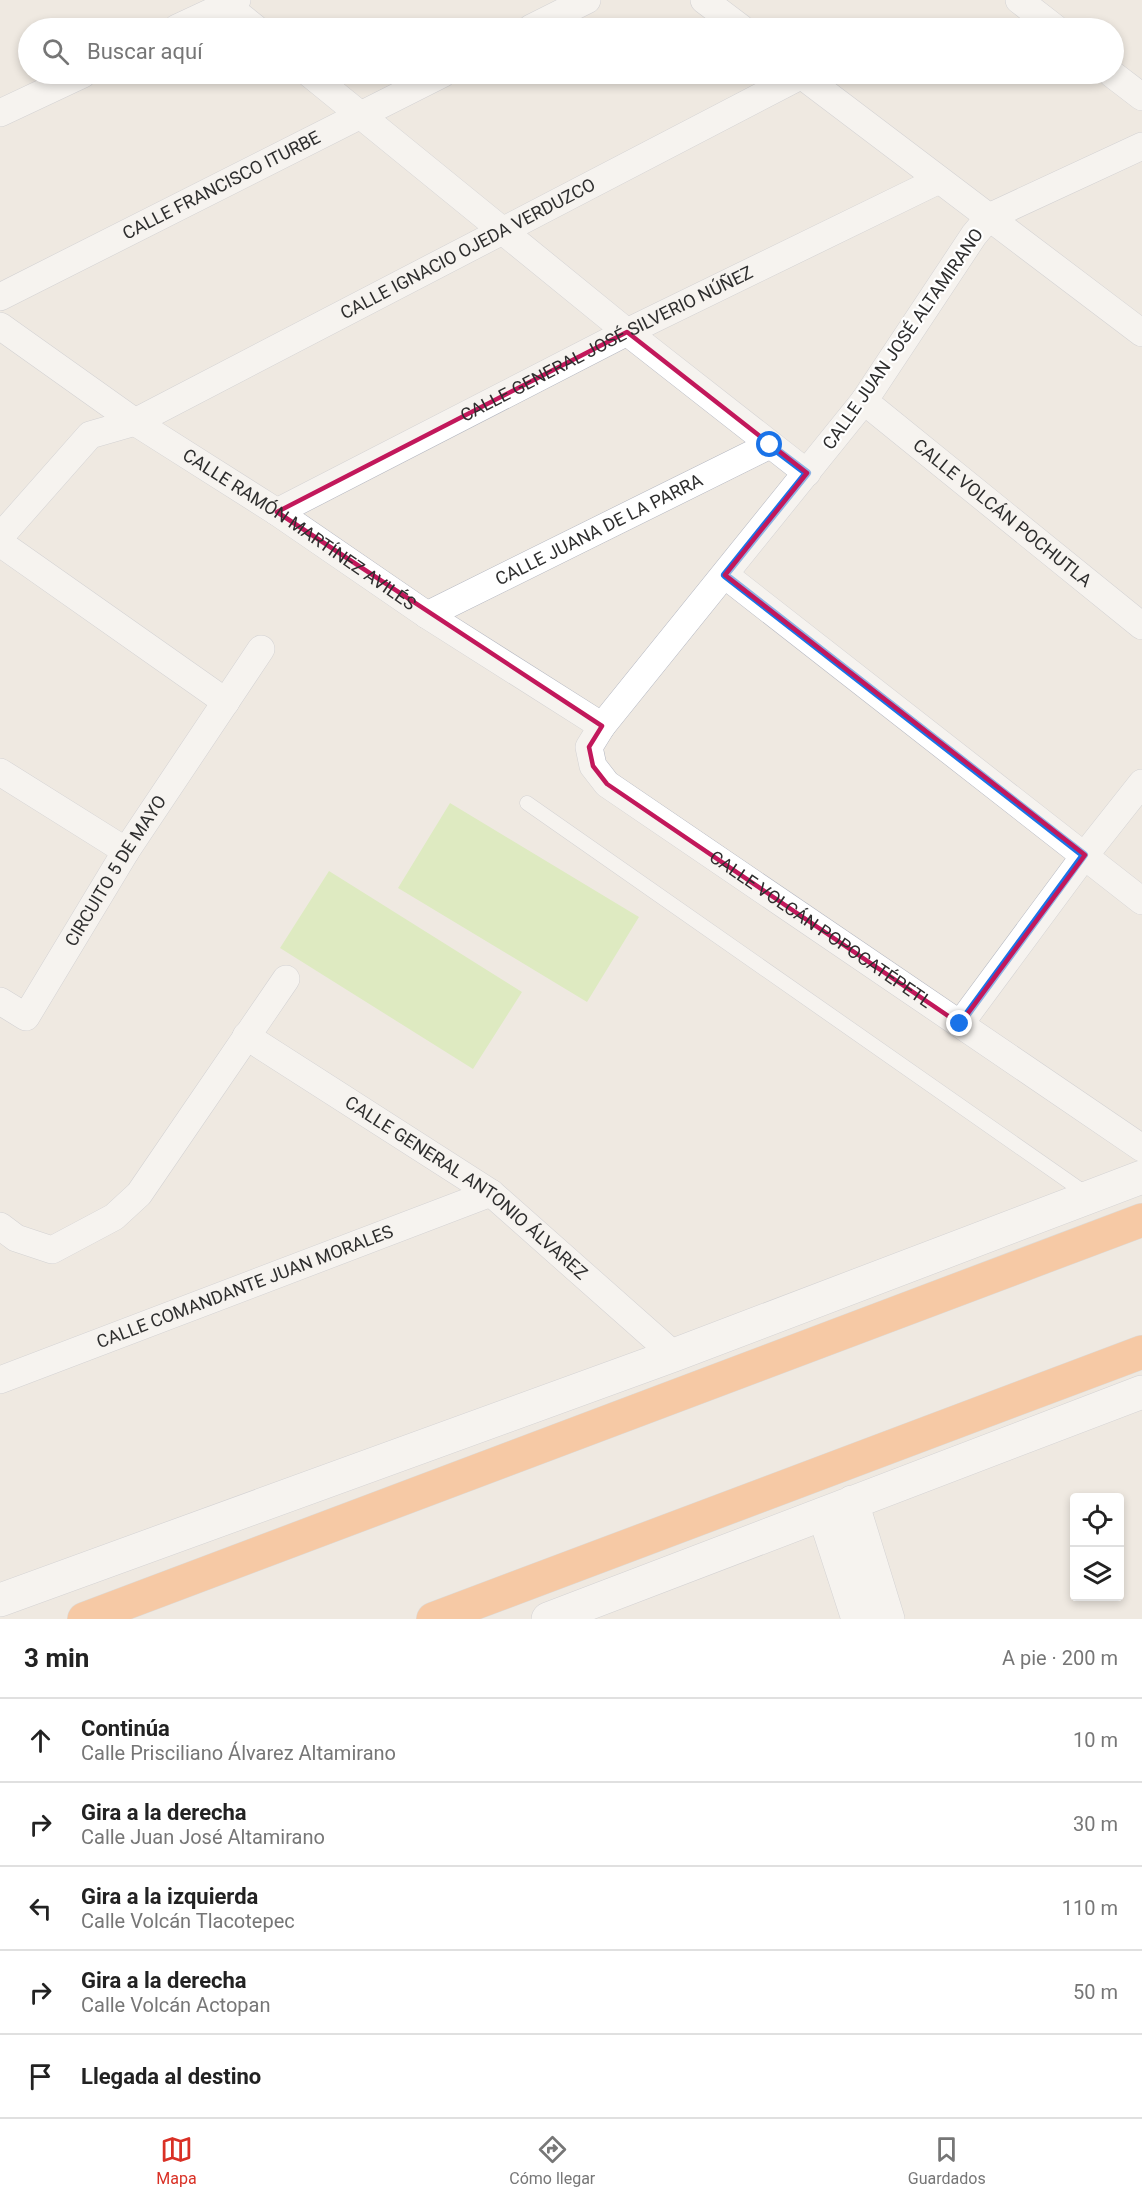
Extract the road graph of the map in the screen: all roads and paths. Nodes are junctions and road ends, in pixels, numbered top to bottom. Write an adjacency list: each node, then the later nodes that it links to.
1 (587, 0): 7 (street)
2 (704, 0): 8 (street)
3 (1019, 0): 9 (street)
4 (228, 2): 5 (street); 6 (street)
5 (197, 18)
6 (245, 18)
7 (551, 18)
8 (728, 18)
9 (1042, 18)
10 (1124, 83): 16 (street)
11 (62, 84): 17 (street)
12 (322, 84): 18 (street)
13 (422, 84): 18 (street, CALLE FRANCISCO ITURBE)
14 (782, 84): 22 (street, CALLE IGNACIO OJEDA VERDUZCO)
15 (814, 84): 20 (street)
16 (1142, 97)
17 (0, 113)
18 (360, 115): 22 (street); 23 (street, CALLE FRANCISCO ITURBE)
19 (1142, 146): 21 (street, CALLE JUAN JOSÉ ALTAMIRANO)
20 (939, 180): 21 (street); 25 (street, CALLE GENERAL JOSÉ SILVERIO NÚÑEZ)
21 (989, 217): 26 (street); 27 (street, CALLE JUAN JOSÉ ALTAMIRANO)
22 (503, 231): 25 (street); 28 (street, CALLE IGNACIO OJEDA VERDUZCO)
23 (0, 297)
24 (0, 326): 28 (street, CALLE RAMÓN MARTÍNEZ AVILÉS)
25 (627, 332): 29 (street); 31 (street, CALLE GENERAL JOSÉ SILVERIO NÚÑEZ)
26 (1142, 333)
27 (864, 401): 30 (street, CALLE JUAN JOSÉ ALTAMIRANO); 36 (street, CALLE VOLCÁN POCHUTLA)
28 (135, 422): 31 (street, CALLE RAMÓN MARTÍNEZ AVILÉS); 32 (street, CALLE IGNACIO OJEDA VERDUZCO)
29 (770, 445): 30 (street); 35 (street, CALLE JUANA DE LA PARRA)
30 (807, 473): 34 (street, CALLE JUAN JOSÉ ALTAMIRANO)
31 (277, 512): 35 (street, CALLE RAMÓN MARTÍNEZ AVILÉS)
32 (0, 537)
33 (0, 543): 38 (street)
34 (725, 575): 39 (street, CALLE JUAN JOSÉ ALTAMIRANO); 45 (street)
35 (427, 615): 39 (street, CALLE RAMÓN MARTÍNEZ AVILÉS)
36 (1142, 626)
37 (261, 649): 38 (street, CIRCUITO 5 DE MAYO)
38 (226, 702): 44 (street, CIRCUITO 5 DE MAYO)
39 (602, 726): 40 (street, CALLE JUAN JOSÉ ALTAMIRANO)
40 (593, 766): 49 (street, CALLE VOLCÁN POPOCATÉPETL)
41 (0, 772): 44 (street)
42 (1142, 783): 45 (street)
43 (527, 803): 54 (lane)
44 (126, 852): 48 (street, CIRCUITO 5 DE MAYO)
45 (1084, 855): 46 (street); 49 (street)
46 (1142, 901)
47 (286, 979): 50 (street)
48 (0, 1001)
49 (960, 1024): 51 (street, CALLE VOLCÁN POPOCATÉPETL)
50 (246, 1036): 53 (street, CALLE GENERAL ANTONIO ÁLVAREZ); 56 (street)
51 (1142, 1148)
52 (1142, 1177): 54 (main road)
53 (491, 1193): 58 (street, CALLE GENERAL ANTONIO ÁLVAREZ); 59 (street, CALLE COMANDANTE JUAN MORALES)
54 (1089, 1197): 58 (main road)
55 (1142, 1220): 64 (highway)
56 (0, 1226)
57 (1142, 1352): 65 (highway)
58 (674, 1355): 62 (main road)
59 (0, 1380)
60 (1142, 1392): 61 (main road)
61 (838, 1508): 63 (main road); 67 (main road); 68 (main road)
62 (0, 1600)
63 (586, 1612): 66 (main road)
64 (84, 1619)
65 (433, 1619)
66 (548, 1619)
67 (858, 1619)
68 (888, 1619)

